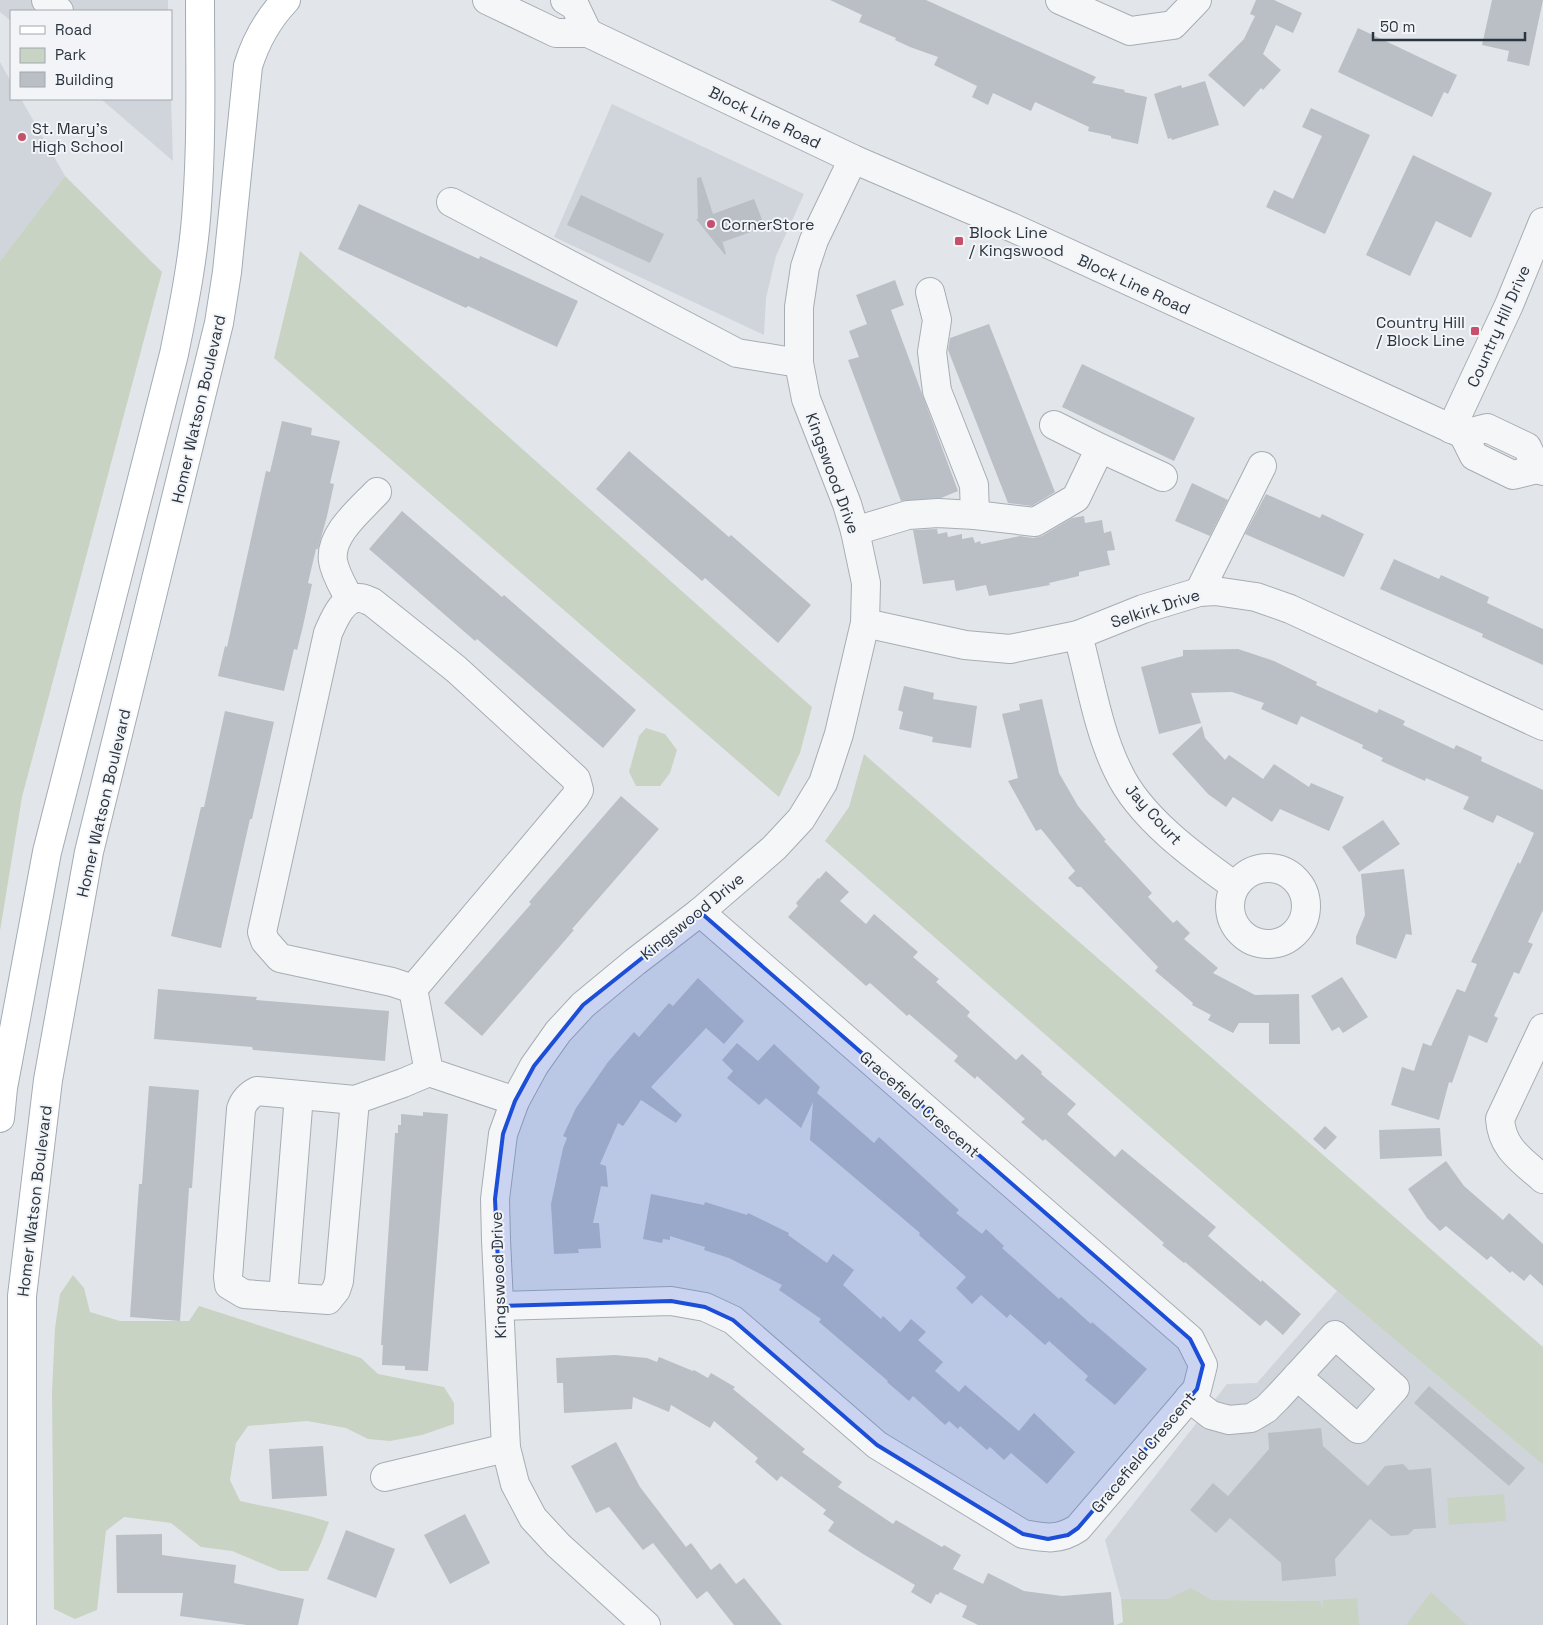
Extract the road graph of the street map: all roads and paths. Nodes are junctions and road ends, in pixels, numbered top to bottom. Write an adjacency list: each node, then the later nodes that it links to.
1 (46, 0): 8 (street)
2 (200, 0): 37 (main road)
3 (286, 0): 45 (main road, Homer Watson Boulevard)
4 (487, 0): 9 (street, Block Line Road)
5 (565, 0): 9 (street)
6 (1060, 0): 7 (street)
7 (1197, 0)
8 (57, 10)
9 (588, 33): 10 (street, Block Line Road)
10 (853, 159): 14 (street, Kingswood Drive); 16 (street, Block Line Road)
11 (450, 202): 14 (street)
12 (1543, 222): 16 (street, Country Hill Drive)
13 (930, 292): 22 (street)
14 (800, 363): 23 (street, Kingswood Drive)
15 (1054, 425): 17 (street)
16 (1457, 432): 19 (street)
17 (1100, 448): 20 (street); 22 (street)
18 (1262, 466): 24 (street)
19 (1540, 470)
20 (1163, 477)
21 (377, 492): 25 (street)
22 (975, 515): 23 (street)
23 (855, 531): 26 (street, Kingswood Drive)
24 (1199, 592): 27 (street, Selkirk Drive); 28 (street, Selkirk Drive)
25 (350, 600): 31 (street); 31 (street)
26 (865, 623): 27 (street, Selkirk Drive); 30 (street, Kingswood Drive)
27 (1078, 635): 29 (street, Jay Court)
28 (1543, 726)
29 (1235, 886)
30 (700, 912): 36 (street, Kingswood Drive); 42 (street, Gracefield Crescent)
31 (413, 989): 33 (street)
32 (1543, 1028): 38 (street)
33 (429, 1072): 35 (street); 36 (street)
34 (299, 1095): 35 (street); 39 (street); 39 (street)
35 (355, 1100): 39 (street)
36 (515, 1101): 40 (street, Kingswood Drive)
37 (0, 1118)
38 (1543, 1179)
39 (283, 1296)
40 (500, 1306): 42 (street, Gracefield Crescent); 43 (street, Kingswood Drive)
41 (1297, 1376): 42 (street)
42 (1189, 1398)
43 (506, 1448): 44 (street); 46 (street, Kingswood Drive)
44 (385, 1477)
45 (22, 1625)
46 (646, 1625)

